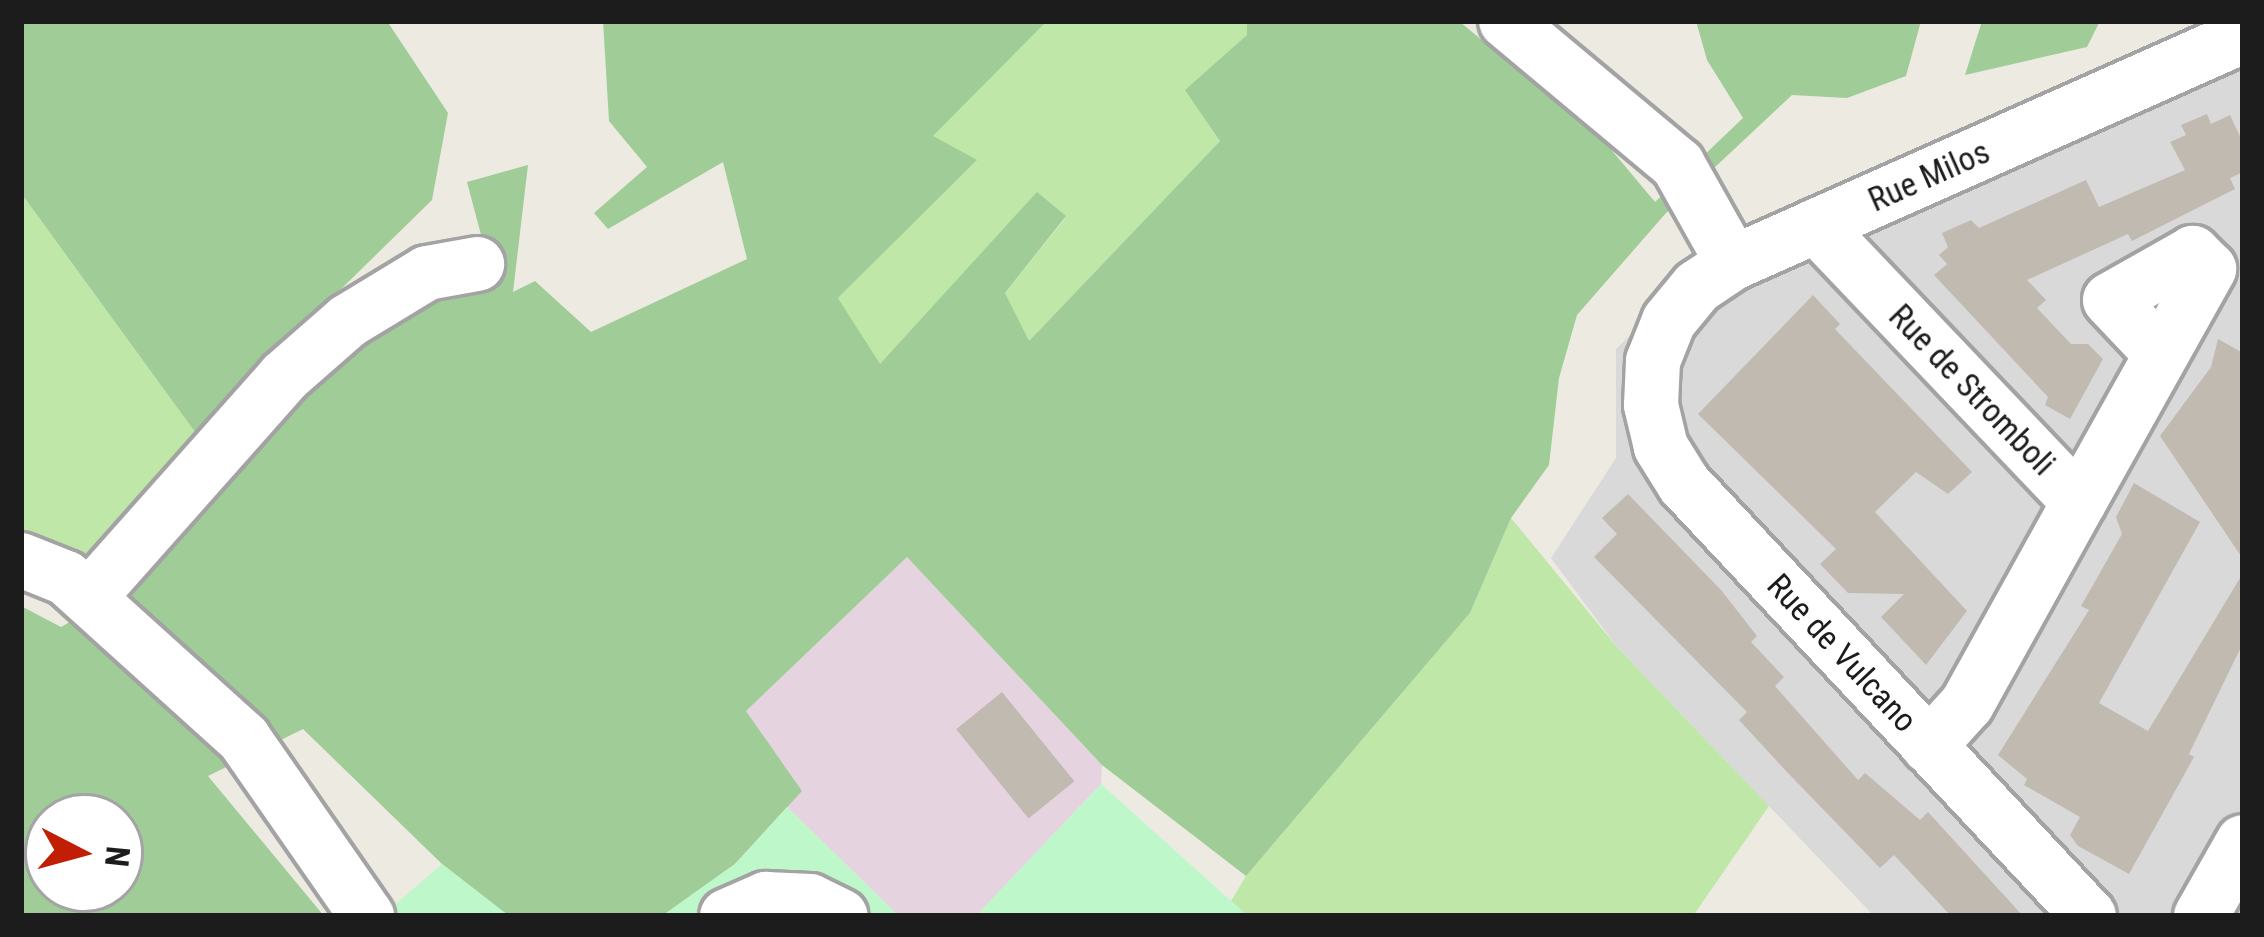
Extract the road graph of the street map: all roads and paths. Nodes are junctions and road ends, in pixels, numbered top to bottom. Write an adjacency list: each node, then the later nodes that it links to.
1 (1506, 21): 5 (street)
2 (2240, 21): 3 (street)
3 (2243, 35): 4 (street, Rue Milos)
4 (1816, 226): 5 (street, Rue Milos); 9 (street, Rue de Stromboli)
5 (1733, 263): 8 (street, Rue Milos)
6 (477, 264): 11 (street)
7 (2162, 354): 9 (street)
8 (1653, 361): 12 (street, Rue de Vulcano)
9 (2079, 502): 12 (street, Rue de Stromboli)
10 (21, 560): 11 (street)
11 (89, 597): 14 (street)
12 (1929, 746): 17 (street, Rue de Vulcano)
13 (2243, 842): 18 (street)
14 (367, 916)
15 (727, 916): 16 (street)
16 (841, 916)
17 (2090, 916)
18 (2201, 916)

